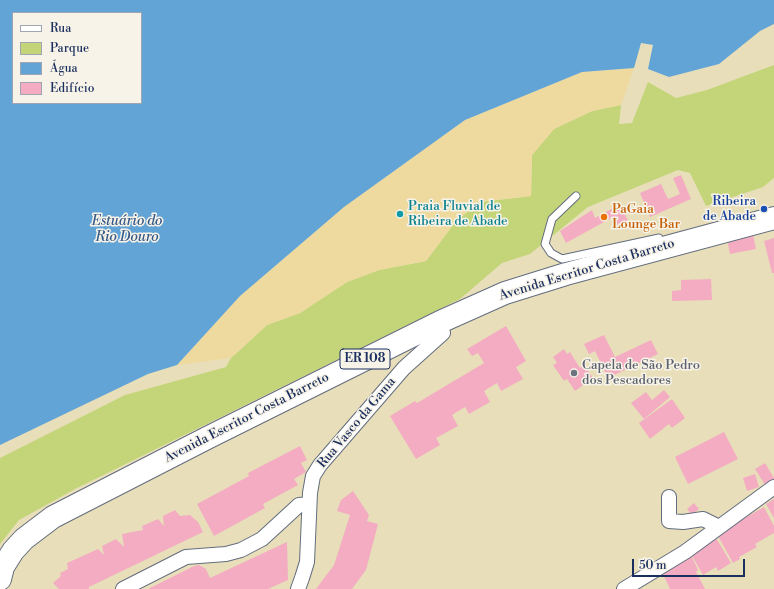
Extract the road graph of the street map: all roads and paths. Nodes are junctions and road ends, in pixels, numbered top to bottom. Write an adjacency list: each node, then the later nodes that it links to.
1 (576, 196): 3 (lane)
2 (774, 218): 4 (main road, Avenida Escritor Costa Barreto / ER 108)
3 (663, 237)
4 (440, 322): 7 (street, Rua Vasco da Gama); 9 (main road, Avenida Escritor Costa Barreto / ER 108)
5 (774, 487): 8 (street)
6 (669, 497): 8 (street)
7 (309, 504): 10 (street); 11 (street, Rua Vasco da Gama)
8 (719, 527): 12 (street)
9 (0, 579)
10 (123, 589)
11 (298, 589)
12 (624, 589)

